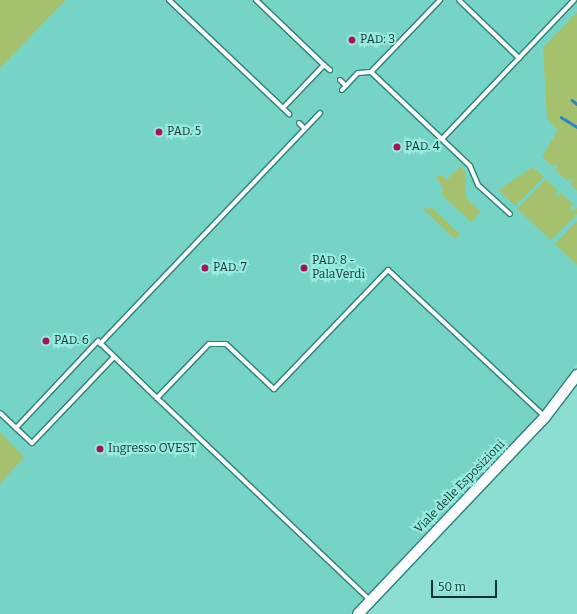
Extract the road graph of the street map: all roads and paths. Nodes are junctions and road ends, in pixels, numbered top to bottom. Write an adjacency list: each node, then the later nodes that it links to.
1 (169, 0): 13 (lane)
2 (256, 0): 7 (lane)
3 (440, 0): 9 (lane)
4 (459, 0): 6 (lane)
5 (574, 0): 6 (lane)
6 (519, 58): 18 (lane)
7 (324, 65): 8 (lane); 13 (lane)
8 (330, 70)
9 (371, 72): 11 (lane); 18 (lane)
10 (340, 80): 11 (lane)
11 (346, 86): 12 (lane)
12 (342, 90)
13 (283, 108): 15 (lane)
14 (320, 113): 17 (lane)
15 (289, 114)
16 (299, 123): 17 (lane)
17 (305, 129): 20 (lane)
18 (442, 139): 19 (lane)
19 (510, 214)
20 (100, 344): 21 (lane); 26 (lane)
21 (114, 357): 23 (lane); 26 (lane)
22 (577, 375): 25 (street, Viale delle Esposizioni)
23 (157, 398): 25 (lane); 27 (lane)
24 (0, 413): 26 (lane)
25 (545, 417): 27 (street, Viale delle Esposizioni)
26 (16, 428)
27 (370, 600): 28 (street, Viale delle Esposizioni)
28 (358, 614)

